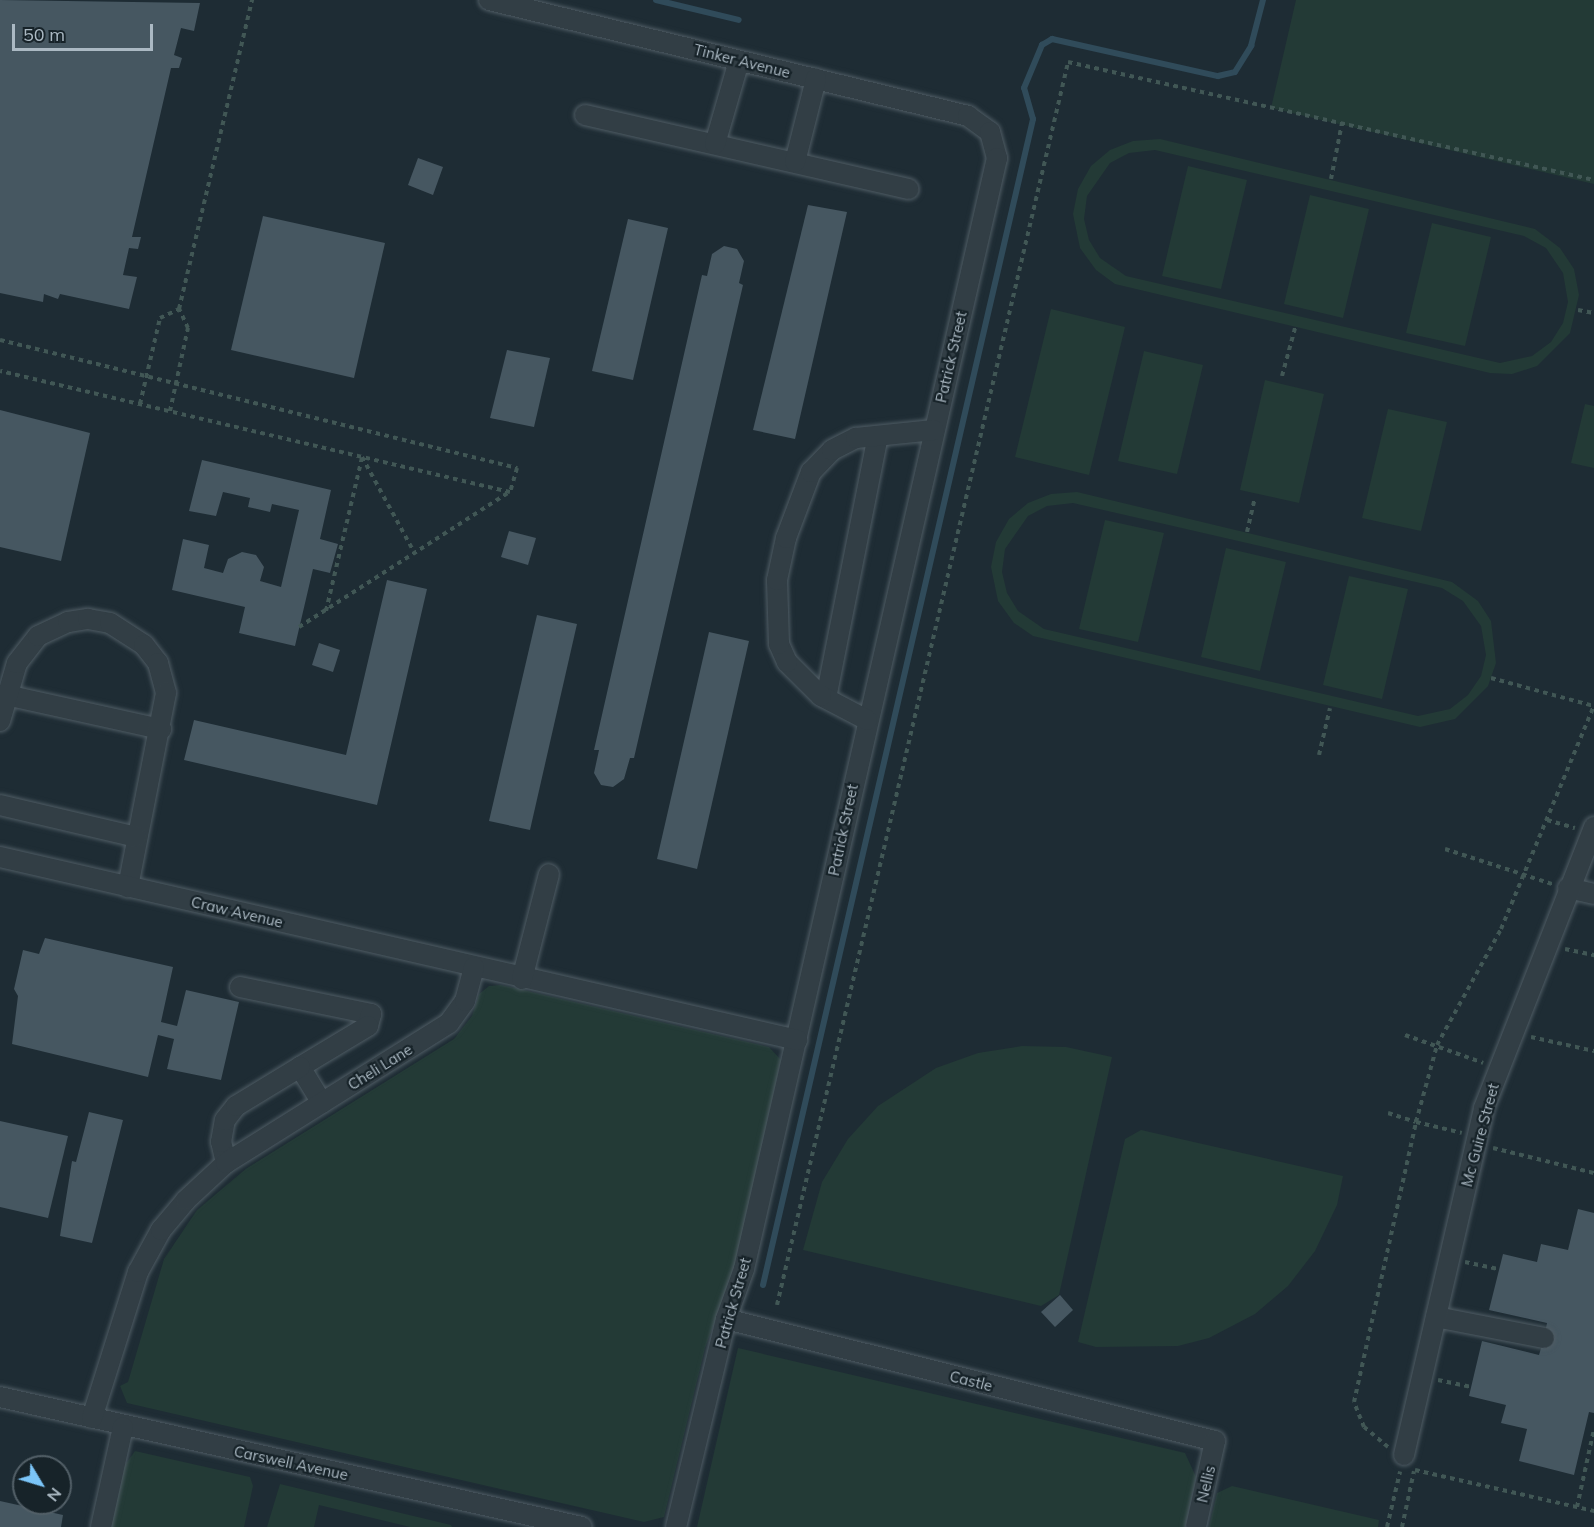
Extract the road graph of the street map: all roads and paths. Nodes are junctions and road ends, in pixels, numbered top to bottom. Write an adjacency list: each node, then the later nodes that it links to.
1 (252, 0): 13 (path)
2 (489, 0): 3 (street, Tinker Avenue)
3 (739, 61): 4 (street, Tinker Avenue); 8 (street)
4 (816, 79): 7 (street, Tinker Avenue); 9 (street)
5 (585, 115): 8 (street)
6 (1342, 123): 10 (path); 11 (path); 72 (path)
7 (990, 132): 24 (street, Patrick Street)
8 (715, 144): 9 (street)
9 (795, 162): 12 (street)
10 (1330, 179)
11 (1594, 180)
12 (909, 189)
13 (180, 309): 19 (path); 21 (path)
14 (1578, 310): 15 (path)
15 (1594, 313)
16 (1295, 328): 20 (path)
17 (0, 340): 19 (path)
18 (0, 371): 22 (path)
19 (148, 376): 21 (path); 22 (path)
20 (1282, 376)
21 (177, 384): 23 (path); 27 (path)
22 (140, 404): 23 (path)
23 (170, 411): 26 (path)
24 (933, 430): 25 (street); 38 (street, Patrick Street)
25 (878, 436): 35 (street); 35 (street)
26 (362, 457): 27 (path); 30 (path); 31 (path)
27 (510, 492): 30 (path)
28 (1254, 501): 29 (path)
29 (1247, 532)
30 (415, 554): 31 (path)
31 (326, 610): 32 (path)
32 (300, 627)
33 (1491, 678): 36 (path)
34 (6, 695): 39 (street); 40 (street); 40 (street)
35 (826, 698): 38 (street)
36 (1594, 706): 43 (path)
37 (1330, 708): 41 (path)
38 (867, 720): 58 (street, Patrick Street)
39 (0, 721)
40 (161, 729): 45 (street)
41 (1319, 755)
42 (0, 805): 45 (street)
43 (1547, 820): 44 (path); 49 (path)
44 (1593, 830): 51 (street, Mc Guire Street)
45 (136, 837): 50 (street)
46 (1445, 849): 49 (path)
47 (0, 857): 50 (street, Craw Avenue)
48 (549, 874): 54 (street)
49 (1523, 876): 51 (path); 59 (path)
50 (128, 887): 53 (street, Craw Avenue)
51 (1568, 888): 52 (street); 62 (street, Mc Guire Street)
52 (1594, 894)
53 (474, 967): 54 (street); 63 (street, Cheli Lane)
54 (522, 979): 58 (street)
55 (240, 987): 61 (street)
56 (1405, 1035): 59 (path)
57 (1527, 1036): 60 (path)
58 (797, 1040): 74 (street, Patrick Street)
59 (1437, 1045): 62 (path); 65 (path)
60 (1594, 1051)
61 (300, 1067): 63 (street); 68 (street)
62 (1498, 1069): 66 (street, Mc Guire Street)
63 (322, 1103): 68 (street, Cheli Lane)
64 (1388, 1113): 65 (path)
65 (1416, 1122): 66 (path); 83 (path)
66 (1484, 1142): 67 (path); 69 (path); 73 (street, Mc Guire Street)
67 (1488, 1159)
68 (226, 1163): 79 (street, Cheli Lane)
69 (1594, 1173)
70 (1467, 1251): 71 (path)
71 (1499, 1269)
72 (777, 1305)
73 (1436, 1317): 75 (street); 83 (street, Mc Guire Street)
74 (726, 1319): 82 (street, Castle); 88 (street, Patrick Street)
75 (1544, 1338)
76 (1471, 1387): 77 (path)
77 (1434, 1390)
78 (0, 1397): 79 (street, Carswell Avenue)
79 (92, 1419): 80 (street, Carswell Avenue)
80 (123, 1427): 86 (street); 87 (street, Carswell Avenue)
81 (1594, 1429): 84 (path)
82 (1215, 1441): 89 (street, Nellis)
83 (1408, 1459): 84 (path); 90 (path); 91 (path)
84 (1577, 1507): 85 (path)
85 (1594, 1511)
86 (101, 1527)
87 (582, 1527)
88 (676, 1527)
89 (1196, 1527)
90 (1388, 1527)
91 (1402, 1527)

